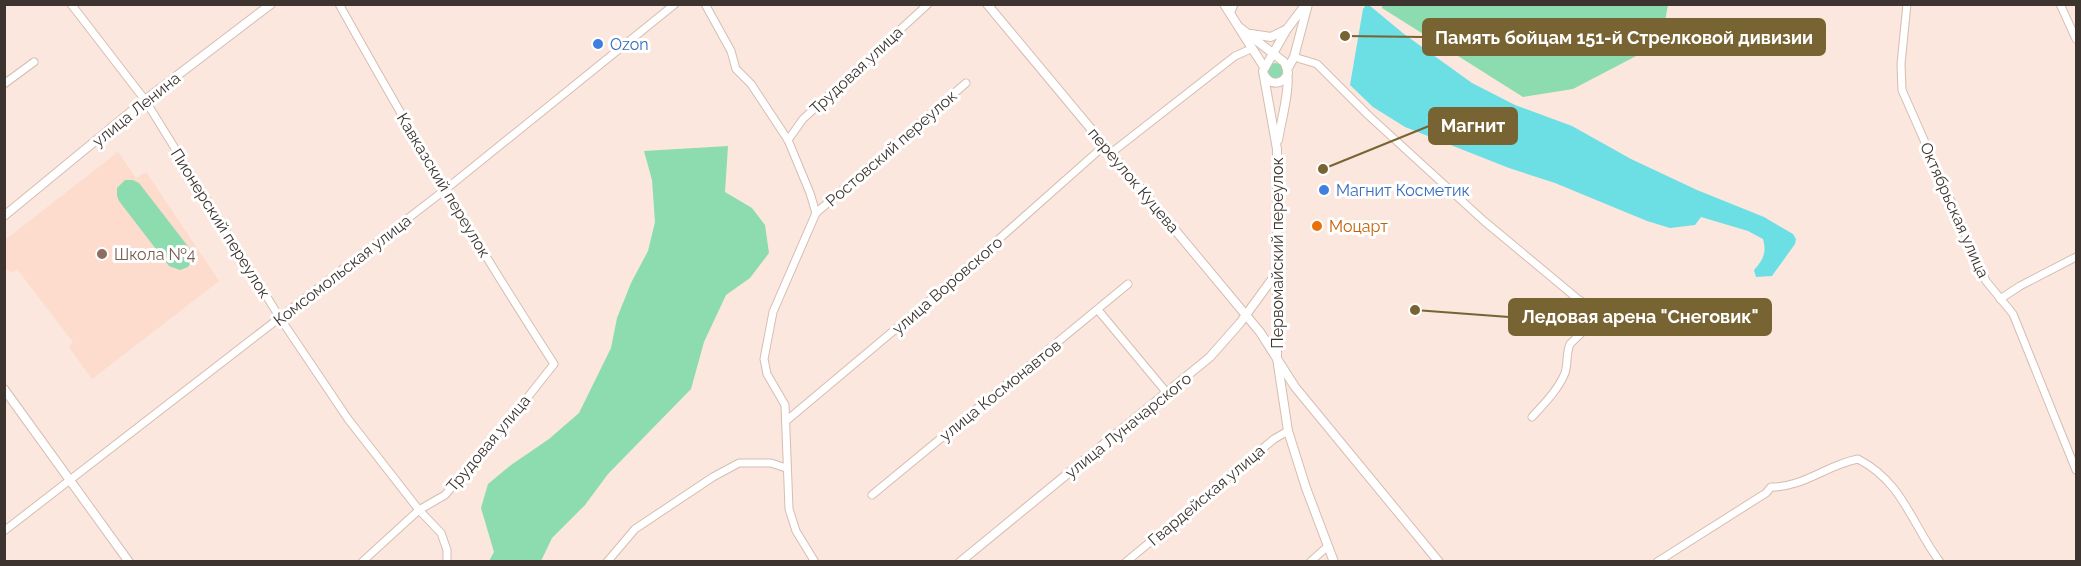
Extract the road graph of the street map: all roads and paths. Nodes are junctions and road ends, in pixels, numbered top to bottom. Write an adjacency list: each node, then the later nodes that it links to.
1 (71, 4): 25 (street, Пионерский переулок)
2 (271, 4): 25 (street, улица Ленина)
3 (339, 4): 30 (street, Кавказский переулок)
4 (675, 4): 30 (street, Комсомольская улица)
5 (705, 4): 26 (street, Ростовский переулок)
6 (928, 4): 26 (street, Трудовая улица)
7 (987, 4): 27 (street, переулок Куцева)
8 (1224, 4): 13 (street, Первомайский переулок)
9 (1234, 4): 13 (street)
10 (1307, 4): 15 (street); 19 (street)
11 (1907, 4): 36 (street, Октябрьская улица)
12 (2060, 4): 17 (street)
13 (1230, 14): 14 (street, Первомайский переулок)
14 (1239, 27): 16 (street, Первомайский переулок); 18 (street, Первомайский переулок)
15 (1287, 29): 16 (street); 21 (street)
16 (1251, 34): 21 (street, Первомайский переулок)
17 (2076, 39)
18 (1251, 49): 21 (street, Первомайский переулок); 29 (street)
19 (1294, 57): 22 (street); 44 (street)
20 (34, 62): 24 (street)
21 (1267, 64): 22 (street, Первомайский переулок); 22 (street); 28 (street, Первомайский переулок)
22 (1288, 70): 28 (street, Первомайский переулок)
23 (966, 83): 31 (street, Ростовский переулок)
24 (4, 84)
25 (145, 100): 32 (street, улица Ленина); 39 (street, Пионерский переулок)
26 (788, 140): 31 (street, Ростовский переулок)
27 (1105, 145): 29 (street, переулок Куцева); 45 (street, улица Воровского)
28 (1277, 149): 34 (street, Первомайский переулок)
29 (1111, 153): 38 (street, переулок Куцева)
30 (447, 189): 39 (street, Комсомольская улица); 41 (street, Кавказский переулок)
31 (816, 213): 45 (street, Ростовский переулок)
32 (4, 216)
33 (2076, 257): 36 (street)
34 (1278, 270): 38 (street, улица Луначарского); 40 (street, Первомайский переулок)
35 (1128, 284): 37 (street, улица Космонавтов)
36 (2000, 299): 48 (street, Октябрьская улица)
37 (1098, 310): 43 (street); 50 (street, улица Космонавтов)
38 (1245, 316): 40 (street, переулок Куцева); 43 (street, улица Луначарского)
39 (280, 318): 49 (street, Комсомольская улица); 51 (street, Пионерский переулок)
40 (1277, 358): 46 (street, переулок Куцева); 63 (street, переулок Куцева)
41 (554, 364): 51 (street, Трудовая улица)
42 (4, 389): 49 (street)
43 (1167, 393): 59 (street, улица Луначарского)
44 (1532, 417)
45 (786, 421): 47 (street, Ростовский переулок)
46 (1288, 431): 53 (street, переулок Куцева); 60 (street, Гвардейская улица)
47 (786, 468): 57 (street); 58 (street, Ростовский переулок)
48 (2076, 470)
49 (69, 480): 52 (street, Комсомольская улица); 54 (street)
50 (872, 495)
51 (418, 510): 55 (street, Трудовая улица); 56 (street, Пионерский переулок)
52 (4, 531)
53 (1328, 546): 61 (street); 62 (street, переулок Куцева)
54 (129, 561)
55 (362, 561)
56 (447, 561)
57 (607, 561)
58 (815, 561)
59 (960, 561)
60 (1126, 561)
61 (1310, 561)
62 (1334, 561)
63 (1439, 561)
64 (1657, 561): 65 (street)
65 (1940, 561)

